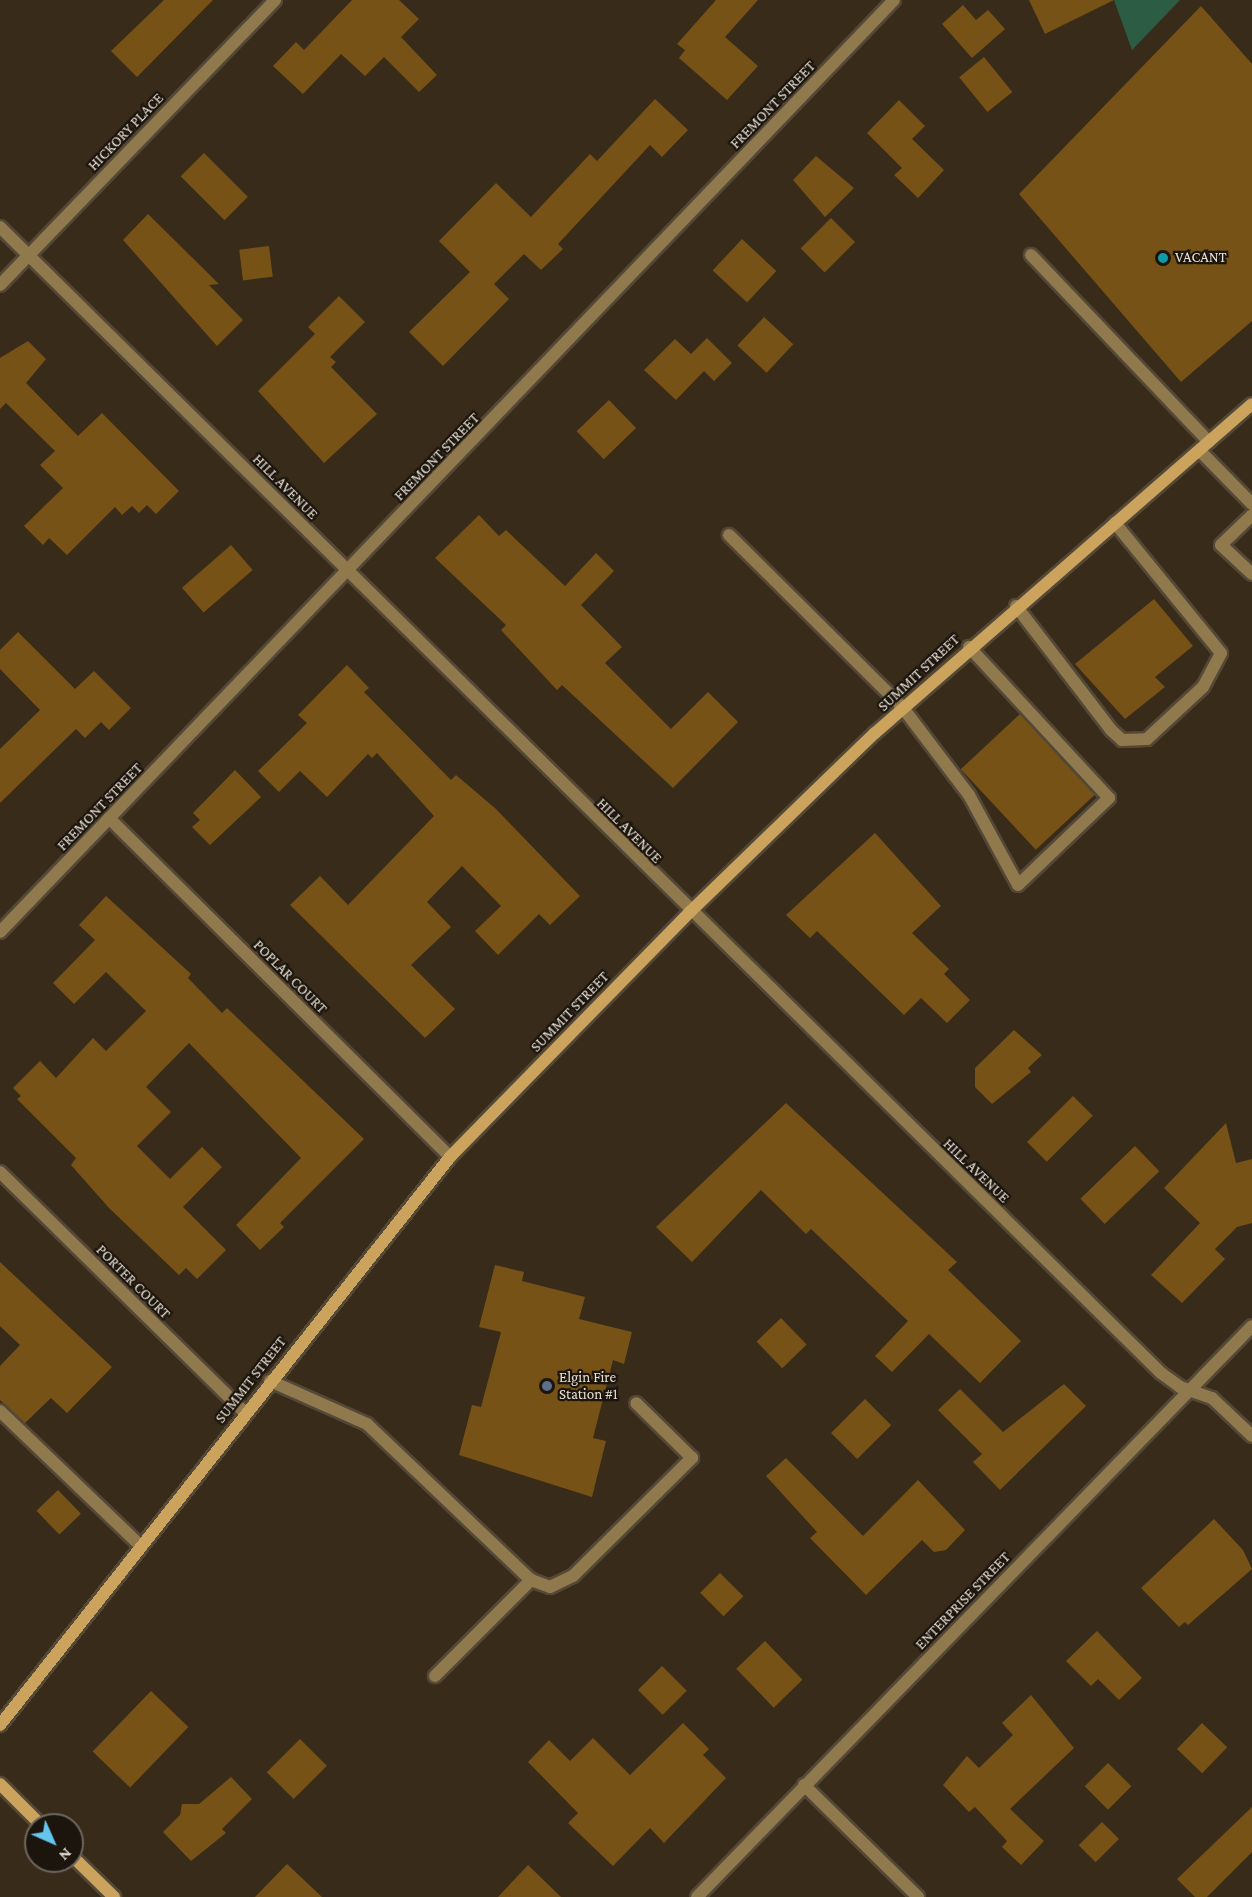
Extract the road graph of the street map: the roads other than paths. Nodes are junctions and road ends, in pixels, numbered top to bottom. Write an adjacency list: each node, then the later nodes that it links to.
1 (275, 0): 4 (street, HICKORY PLACE)
2 (894, 0): 13 (street, FREMONT STREET)
3 (0, 227): 4 (street, HILL AVENUE)
4 (28, 255): 6 (street, HICKORY PLACE); 13 (street, HILL AVENUE)
5 (1031, 255): 8 (street)
6 (0, 285)
7 (1252, 404): 8 (main road, SUMMIT STREET)
8 (1204, 446): 9 (street); 11 (main road, SUMMIT STREET)
9 (1252, 504)
10 (1252, 515): 14 (street)
11 (1116, 523): 15 (main road, SUMMIT STREET); 15 (street)
12 (729, 535): 17 (street)
13 (349, 572): 18 (street, FREMONT STREET); 19 (street, HILL AVENUE)
14 (1252, 574)
15 (1016, 606): 16 (main road, SUMMIT STREET)
16 (969, 647): 17 (main road, SUMMIT STREET); 17 (street)
17 (903, 708): 19 (main road, SUMMIT STREET)
18 (109, 818): 20 (street, FREMONT STREET); 21 (street, POPLAR COURT)
19 (690, 912): 21 (main road, SUMMIT STREET); 25 (street, HILL AVENUE)
20 (0, 932)
21 (450, 1157): 24 (main road, SUMMIT STREET)
22 (0, 1172): 28 (street, PORTER COURT)
23 (1252, 1326): 25 (street, ENTERPRISE STREET)
24 (270, 1381): 28 (main road, SUMMIT STREET); 31 (street)
25 (1190, 1390): 29 (street, HILL AVENUE); 35 (street, ENTERPRISE STREET)
26 (636, 1403): 31 (street)
27 (0, 1411): 30 (street)
28 (245, 1413): 30 (main road, SUMMIT STREET)
29 (1252, 1436)
30 (141, 1546): 33 (main road, SUMMIT STREET)
31 (531, 1580): 32 (street)
32 (435, 1676)
33 (0, 1725)
34 (0, 1784): 36 (main road)
35 (804, 1785): 39 (street, ENTERPRISE STREET); 40 (street)
36 (29, 1813)
37 (84, 1868): 38 (main road)
38 (114, 1897)
39 (697, 1897)
40 (918, 1897)

